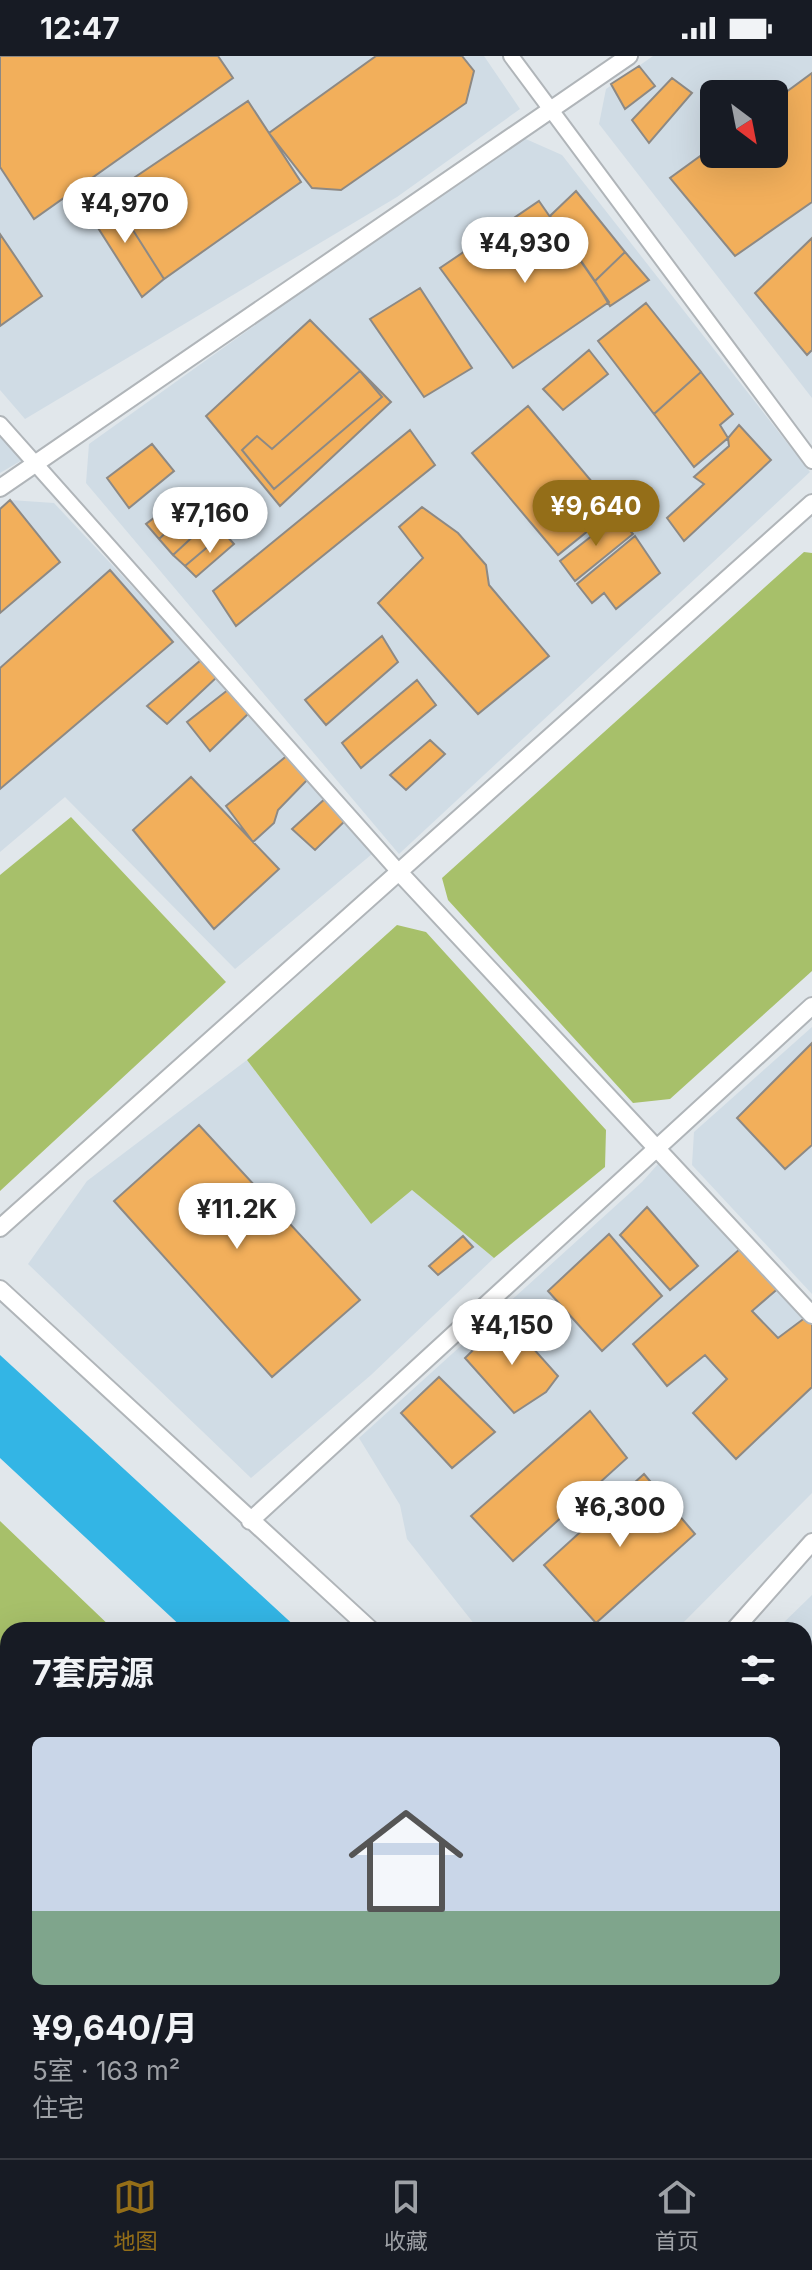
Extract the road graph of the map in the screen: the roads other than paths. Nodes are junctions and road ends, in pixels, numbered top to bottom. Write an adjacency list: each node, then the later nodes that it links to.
1 (511, 56): 3 (street)
2 (629, 56): 3 (street)
3 (552, 109): 5 (street); 6 (street)
4 (0, 424): 6 (street)
5 (812, 461)
6 (36, 464): 7 (street); 9 (street)
7 (0, 488)
8 (812, 503): 9 (street)
9 (399, 872): 11 (street); 12 (street)
10 (812, 1006): 11 (street)
11 (656, 1150): 14 (street); 15 (street)
12 (0, 1228)
13 (0, 1289): 15 (street)
14 (812, 1315)
15 (250, 1521): 17 (street)
16 (812, 1542): 18 (street)
17 (362, 1622)
18 (741, 1622)

